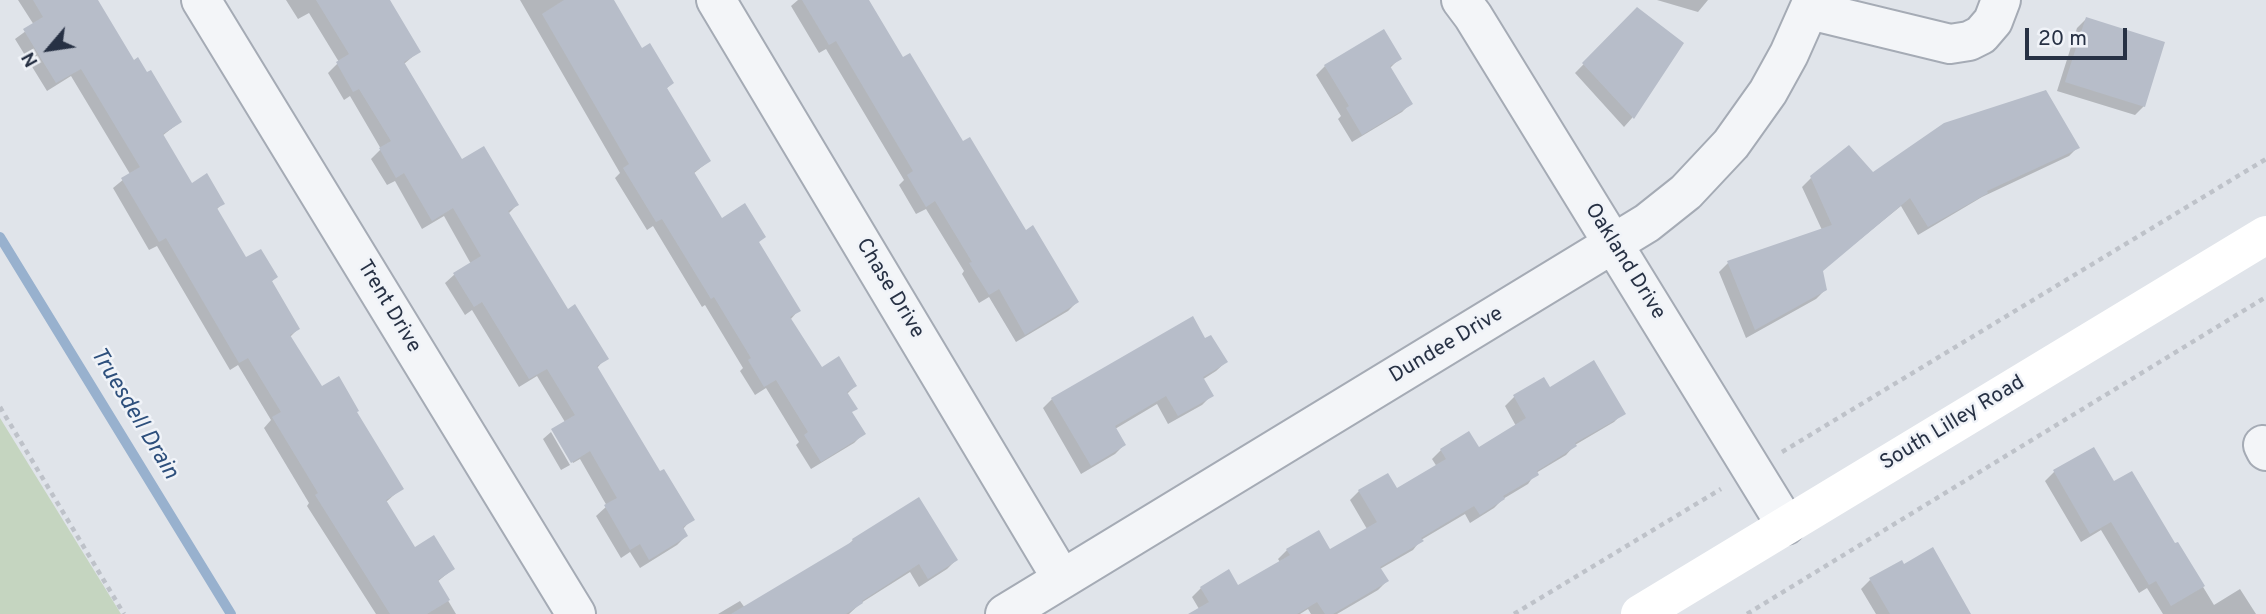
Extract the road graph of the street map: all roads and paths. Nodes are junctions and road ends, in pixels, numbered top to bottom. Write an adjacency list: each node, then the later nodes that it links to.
1 (201, 0): 16 (street, Trent Drive)
2 (716, 0): 14 (street, Chase Drive)
3 (1461, 0): 8 (street, Oakland Drive)
4 (2001, 0): 5 (street)
5 (1811, 5): 8 (street, Dundee Drive)
6 (2266, 159): 11 (path)
7 (2266, 235): 13 (street, South Lilley Road)
8 (1613, 245): 13 (street, Oakland Drive); 14 (street, Dundee Drive)
9 (2266, 297): 20 (path)
10 (0, 407): 15 (path)
11 (1777, 456)
12 (1731, 483): 18 (path)
13 (1786, 525): 19 (street, South Lilley Road)
14 (1062, 579): 17 (street, Dundee Drive)
15 (124, 614)
16 (576, 614)
17 (1005, 614)
18 (1514, 614)
19 (1640, 614)
20 (1747, 614)

